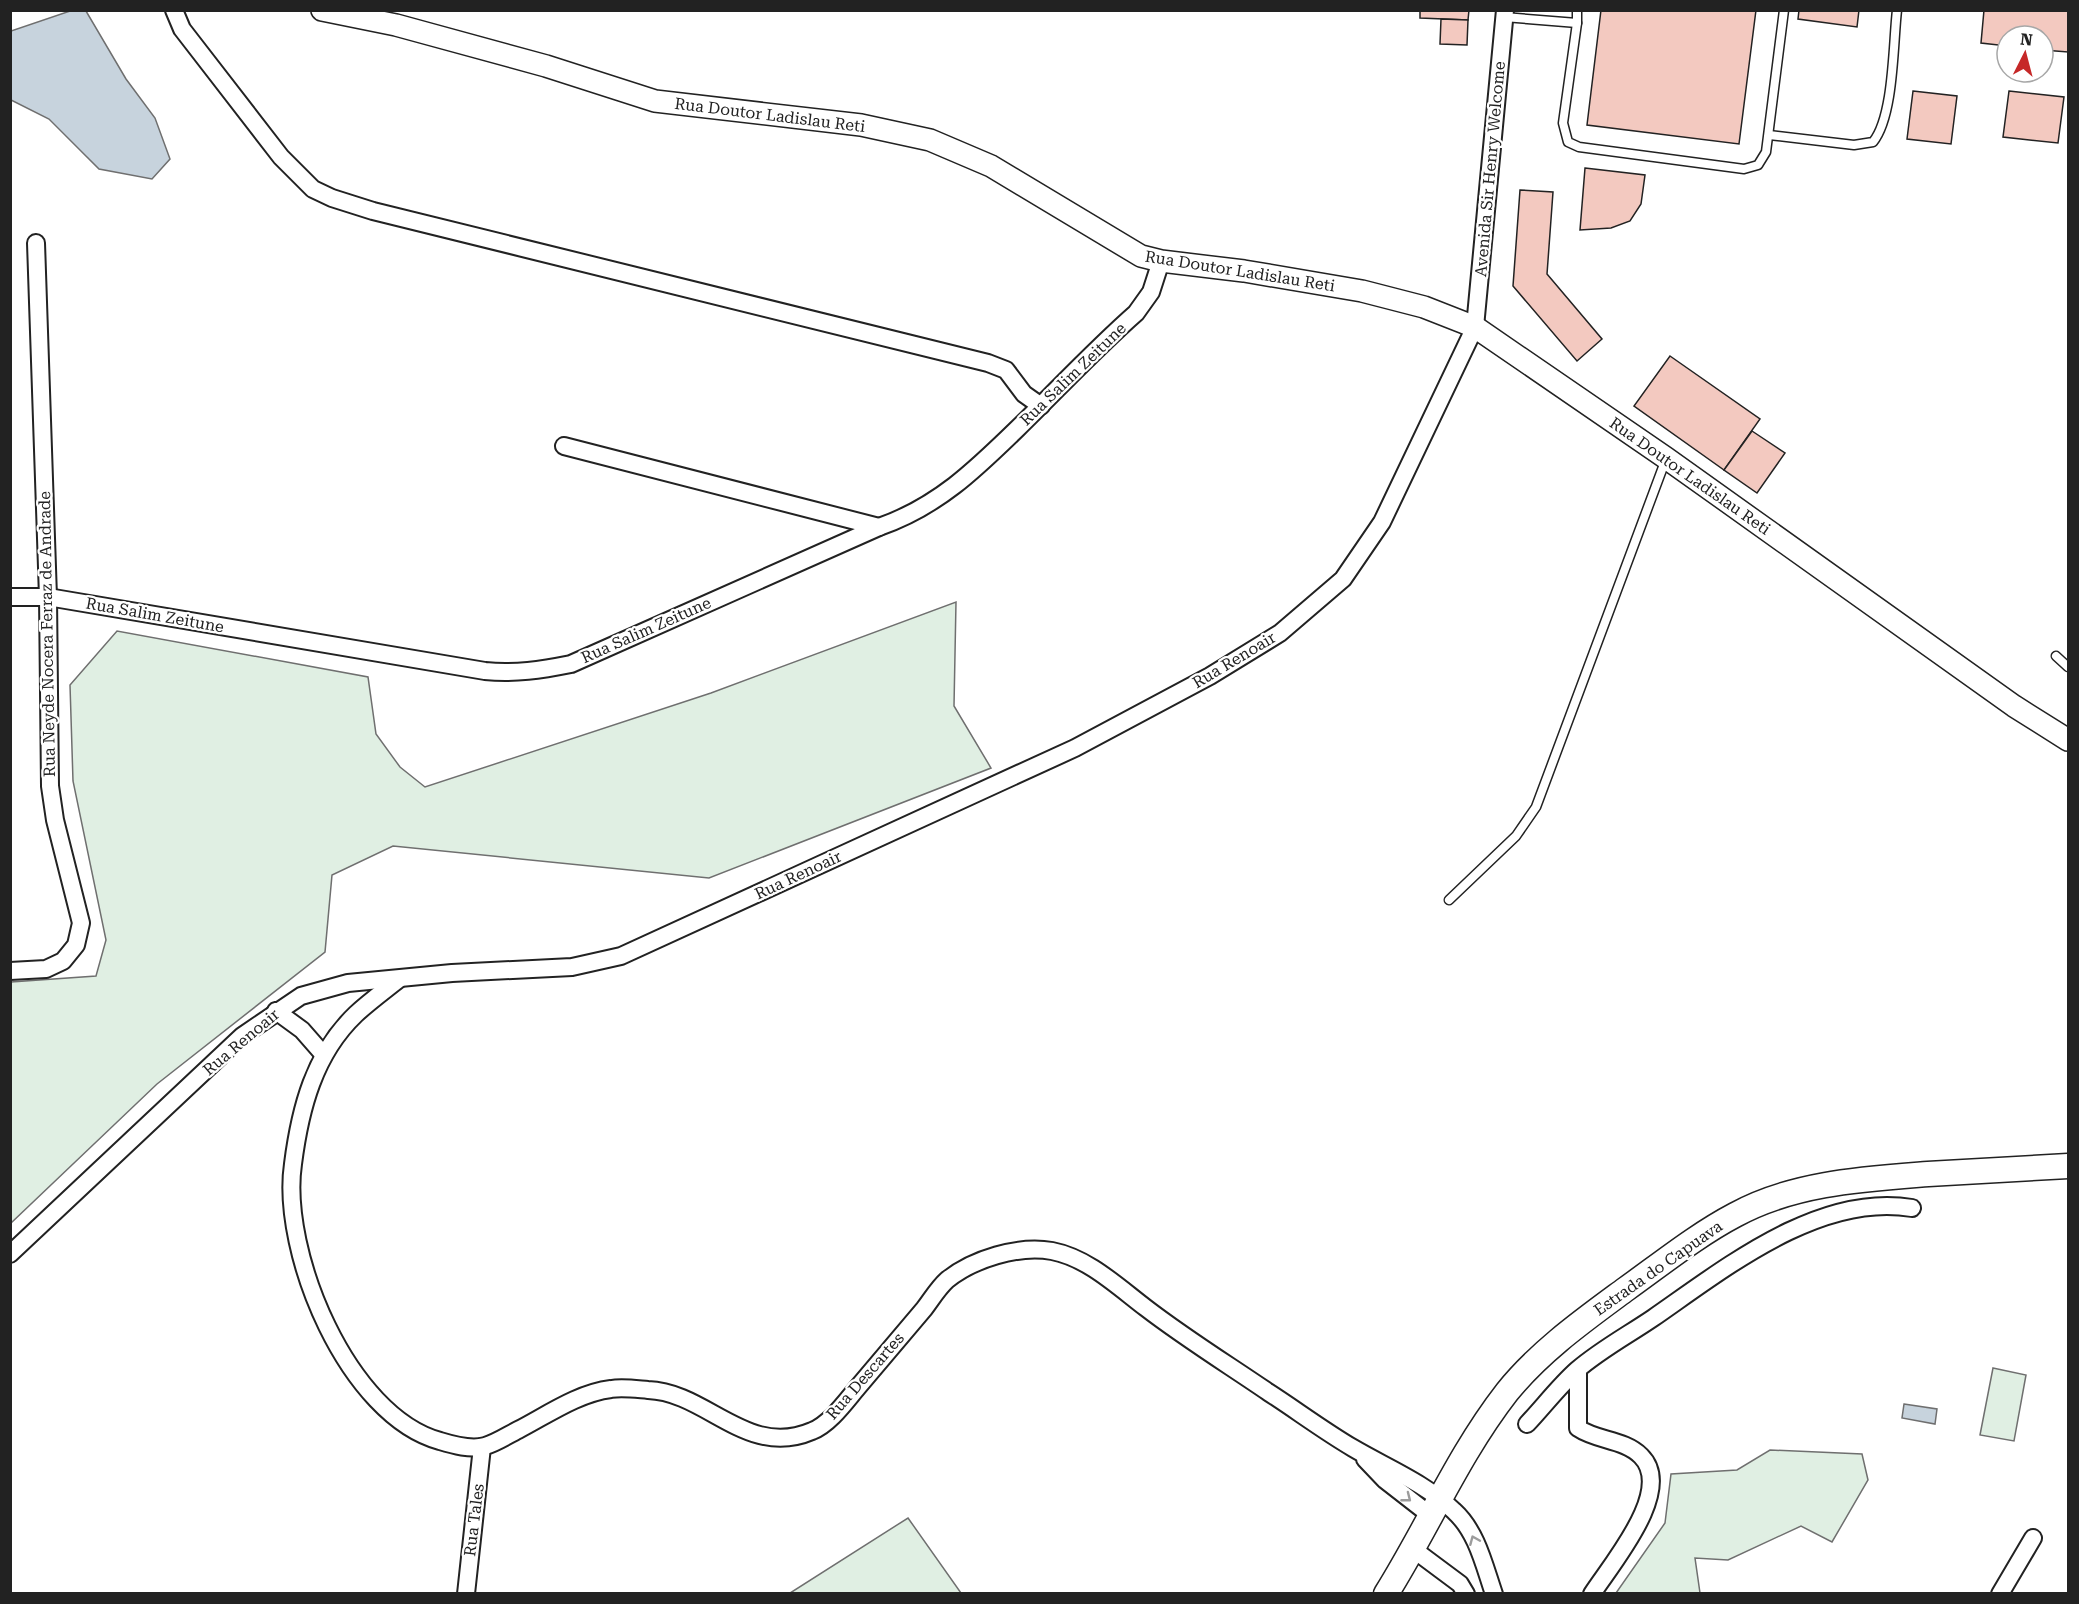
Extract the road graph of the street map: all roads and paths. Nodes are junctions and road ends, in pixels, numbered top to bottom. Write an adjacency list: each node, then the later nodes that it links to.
1 (174, 10): 12 (street)
2 (322, 10): 10 (street, Rua Doutor Ladislau Reti)
3 (1577, 10): 7 (lane)
4 (1784, 10): 8 (lane)
5 (1897, 10): 8 (lane)
6 (1505, 14): 7 (lane); 11 (street, Avenida Sir Henry Welcome)
7 (1576, 23): 8 (lane)
8 (1769, 135)
9 (36, 243): 17 (street, Rua Neyde Nocera Ferraz de Andrade)
10 (1161, 261): 11 (street, Rua Doutor Ladislau Reti); 12 (street, Rua Salim Zeitune)
11 (1475, 327): 14 (street, Rua Doutor Ladislau Reti); 23 (street, Rua Renoair)
12 (1041, 406): 15 (street, Rua Salim Zeitune)
13 (564, 446): 15 (street)
14 (1666, 458): 20 (street, Rua Doutor Ladislau Reti); 21 (lane)
15 (879, 527): 17 (street, Rua Salim Zeitune)
16 (10, 597): 17 (street, Rua Salim Zeitune)
17 (48, 597): 22 (street, Rua Neyde Nocera Ferraz de Andrade)
18 (2056, 656): 19 (lane)
19 (2068, 667)
20 (2067, 738)
21 (1449, 900)
22 (10, 971)
23 (399, 979): 24 (street, Rua Renoair); 25 (street)
24 (276, 1011): 25 (street); 28 (street, Rua Renoair)
25 (323, 1054): 31 (street)
26 (2068, 1166): 32 (main road, Estrada do Capuava)
27 (1912, 1208): 29 (street)
28 (10, 1254)
29 (1578, 1370): 30 (street); 39 (street)
30 (1527, 1424)
31 (482, 1447): 32 (street, Rua Descartes); 35 (street, Rua Tales)
32 (1434, 1506): 34 (main road, Estrada do Capuava); 38 (street, Rua Descartes, one-way to 32)
33 (2033, 1538): 40 (street)
34 (1413, 1549): 36 (main road, Estrada do Capuava); 37 (street)
35 (466, 1593)
36 (1386, 1593)
37 (1466, 1593)
38 (1494, 1593)
39 (1592, 1593)
40 (2000, 1593)

